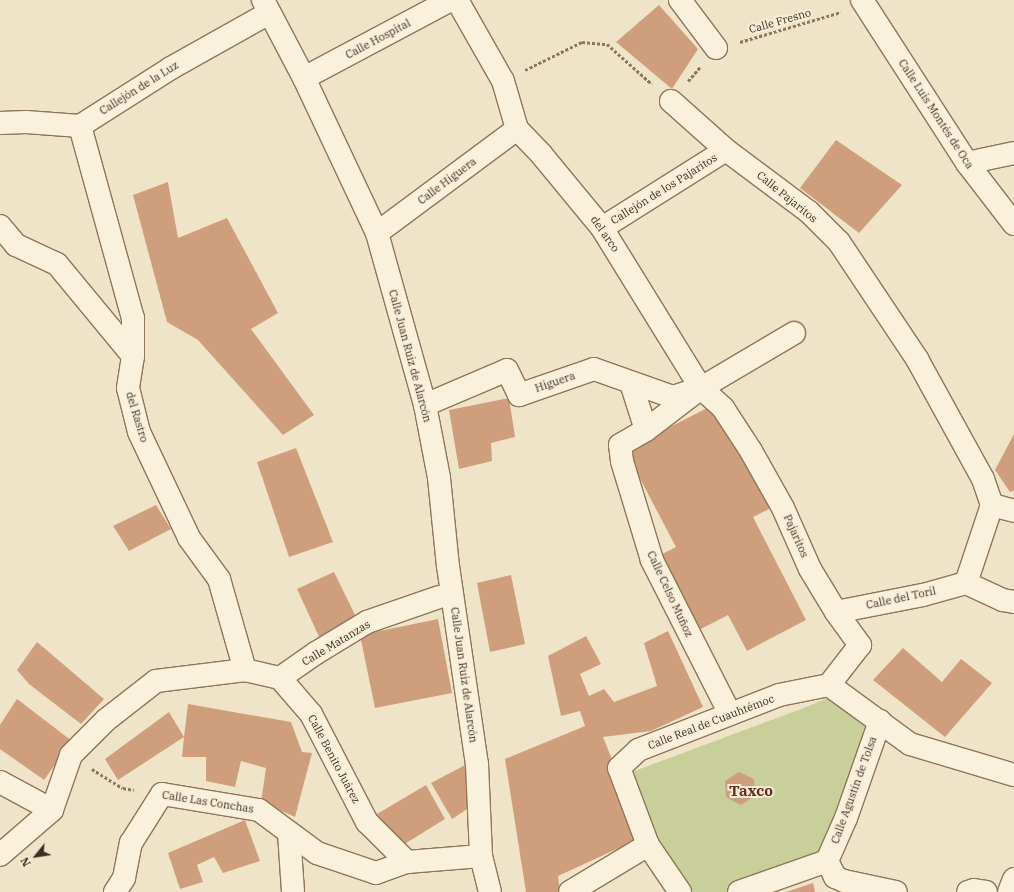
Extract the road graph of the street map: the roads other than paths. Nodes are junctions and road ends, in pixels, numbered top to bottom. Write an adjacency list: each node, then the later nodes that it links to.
1 (451, 0): 7 (street, Calle Hospital)
2 (457, 0): 11 (street, del arco)
3 (680, 0): 6 (street)
4 (266, 6): 7 (street, Calle Juan Ruiz de Alarcón); 10 (street, Callejón de la Luz)
5 (867, 8): 14 (street, Calle Luis Montés de Oca)
6 (716, 48)
7 (304, 78): 18 (street, Calle Juan Ruiz de Alarcón)
8 (671, 101): 12 (street, Calle Pajaritos)
9 (0, 123): 10 (street)
10 (80, 126): 20 (street, del Rastro)
11 (517, 129): 17 (street, del arco); 18 (street, Calle Higuera)
12 (726, 150): 17 (street, Callejón de los Pajaritos); 25 (street, Calle Pajaritos)
13 (1014, 153): 14 (street)
14 (967, 163): 15 (street, Calle Luis Montés de Oca)
15 (1014, 224)
16 (0, 226): 20 (street)
17 (602, 228): 22 (street, del arco)
18 (377, 233): 23 (street, Calle Juan Ruiz de Alarcón)
19 (794, 333): 22 (street)
20 (133, 356): 31 (street, del Rastro)
21 (631, 383): 22 (street, Higuera); 23 (street, Higuera); 24 (street)
22 (701, 388): 24 (street); 30 (street, Pajaritos)
23 (425, 405): 42 (street, Calle Juan Ruiz de Alarcón)
24 (646, 430): 34 (street, Calle Celso Muñoz)
25 (992, 505): 26 (street); 27 (street)
26 (1014, 511)
27 (966, 583): 29 (street); 30 (street, Calle del Toril)
28 (439, 597): 32 (street, Calle Matanzas)
29 (1014, 602)
30 (836, 612): 33 (street, Pajaritos)
31 (245, 670): 32 (street); 38 (street)
32 (280, 678): 44 (street, Calle Benito Juárez)
33 (829, 685): 34 (street, Calle Real de Cuauhtémoc); 35 (street)
34 (730, 714): 40 (street, Calle Real de Cuauhtémoc)
35 (880, 721): 36 (street); 43 (street, Calle Agustín de Tolsa)
36 (1014, 775)
37 (0, 782): 38 (street)
38 (52, 810): 41 (street)
39 (289, 833): 44 (street, Calle Las Conchas); 46 (street, Calle Las Conchas); 47 (street)
40 (648, 845): 49 (street); 50 (street)
41 (0, 855)
42 (481, 856): 44 (street, Calle Las Conchas); 48 (street, Calle Juan Ruiz de Alarcón)
43 (827, 861): 51 (street); 52 (street)
44 (407, 862)
45 (1014, 878): 55 (street)
46 (115, 892)
47 (293, 892)
48 (490, 892)
49 (570, 892)
50 (680, 892)
51 (739, 892)
52 (896, 892)
53 (968, 892): 54 (street)
54 (986, 892)
55 (1008, 892)

